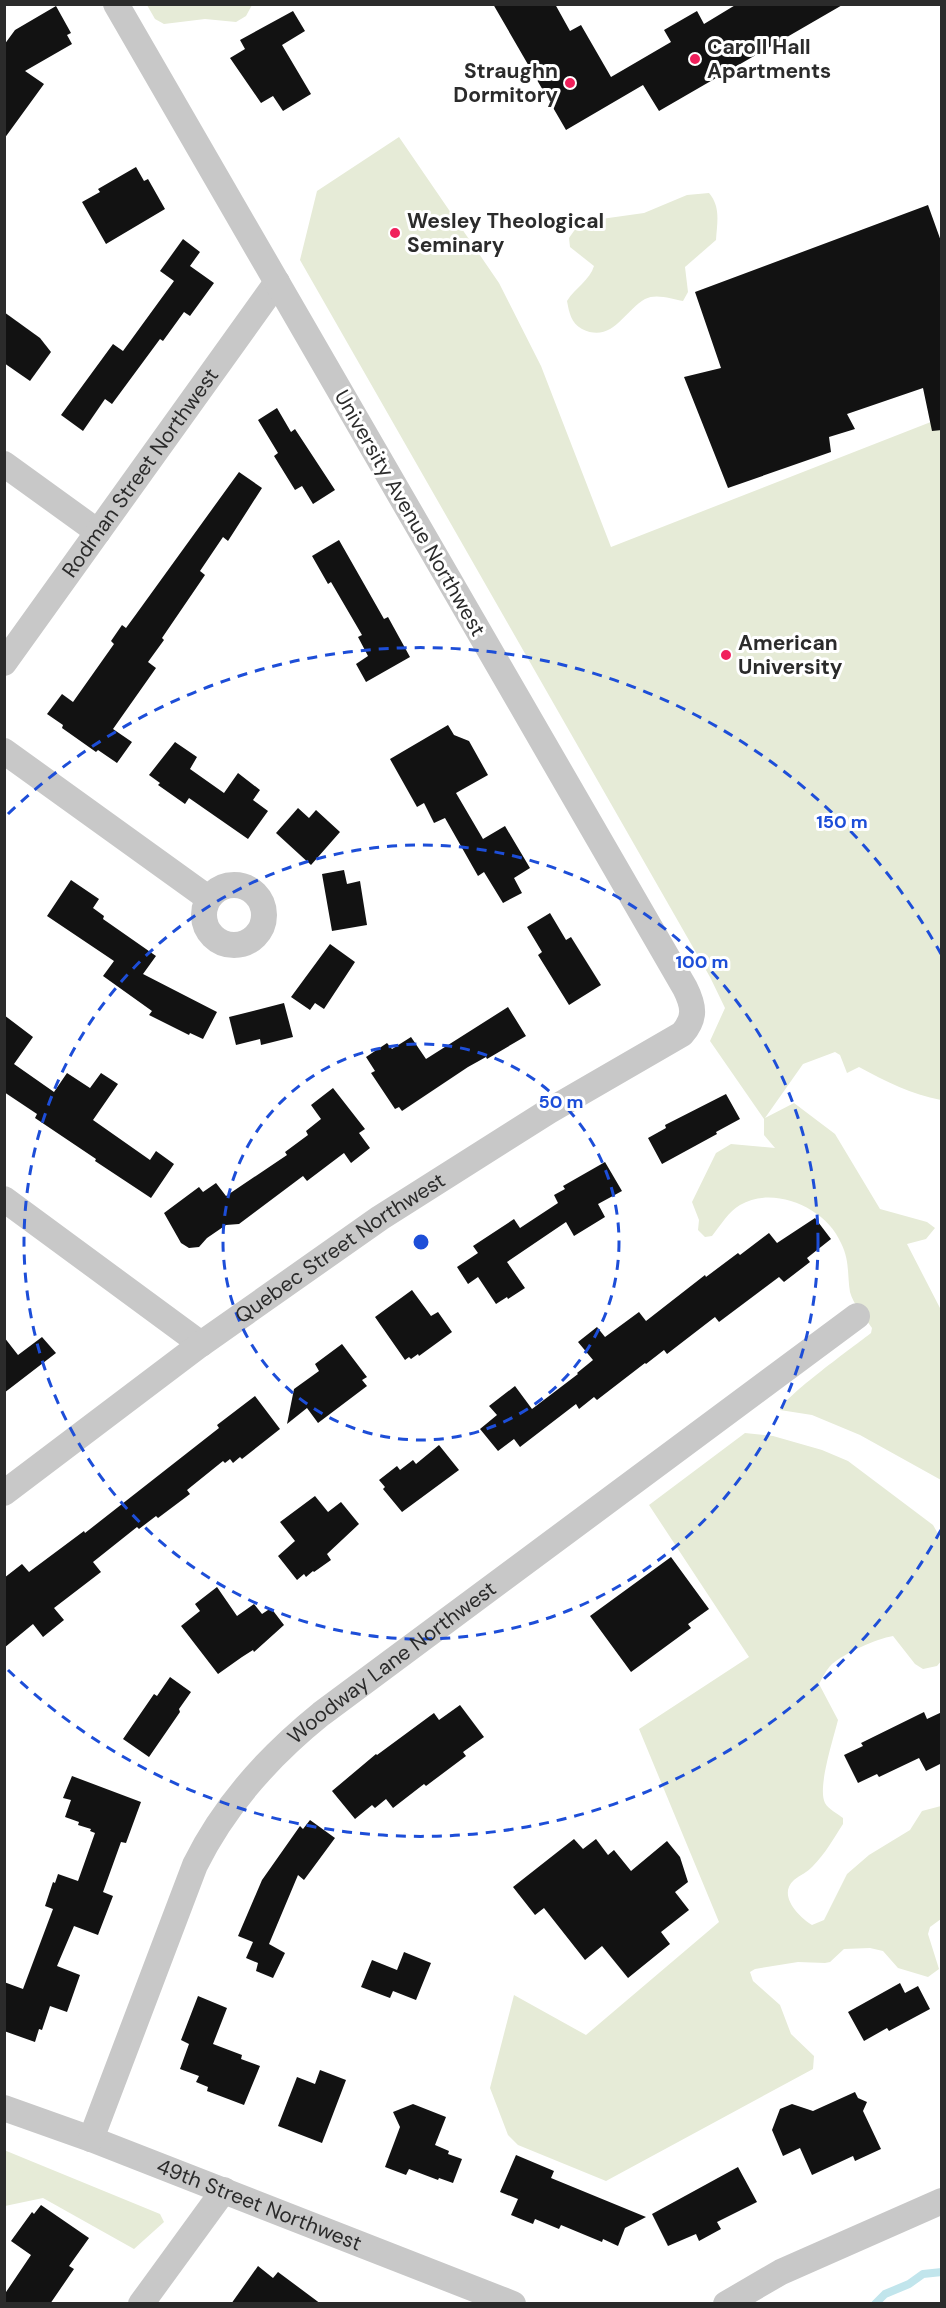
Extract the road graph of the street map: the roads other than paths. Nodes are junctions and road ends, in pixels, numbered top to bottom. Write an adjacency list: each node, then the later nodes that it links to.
1 (116, 4): 2 (street, University Avenue Northwest)
2 (277, 282): 4 (street, Rodman Street Northwest); 8 (street, University Avenue Northwest)
3 (4, 464): 4 (street)
4 (99, 532): 5 (street, Rodman Street Northwest)
5 (4, 663)
6 (4, 751): 7 (street)
7 (208, 898)
8 (690, 1025): 11 (street, Quebec Street Northwest)
9 (4, 1199): 11 (street)
10 (857, 1316): 14 (street, Woodway Lane Northwest)
11 (201, 1344): 12 (street, Quebec Street Northwest)
12 (4, 1493)
13 (4, 2108): 14 (street, 49th Street Northwest)
14 (91, 2139): 15 (street, 49th Street Northwest)
15 (224, 2190): 17 (street); 18 (street, 49th Street Northwest)
16 (942, 2201): 19 (street)
17 (141, 2304)
18 (513, 2304)
19 (726, 2304)

